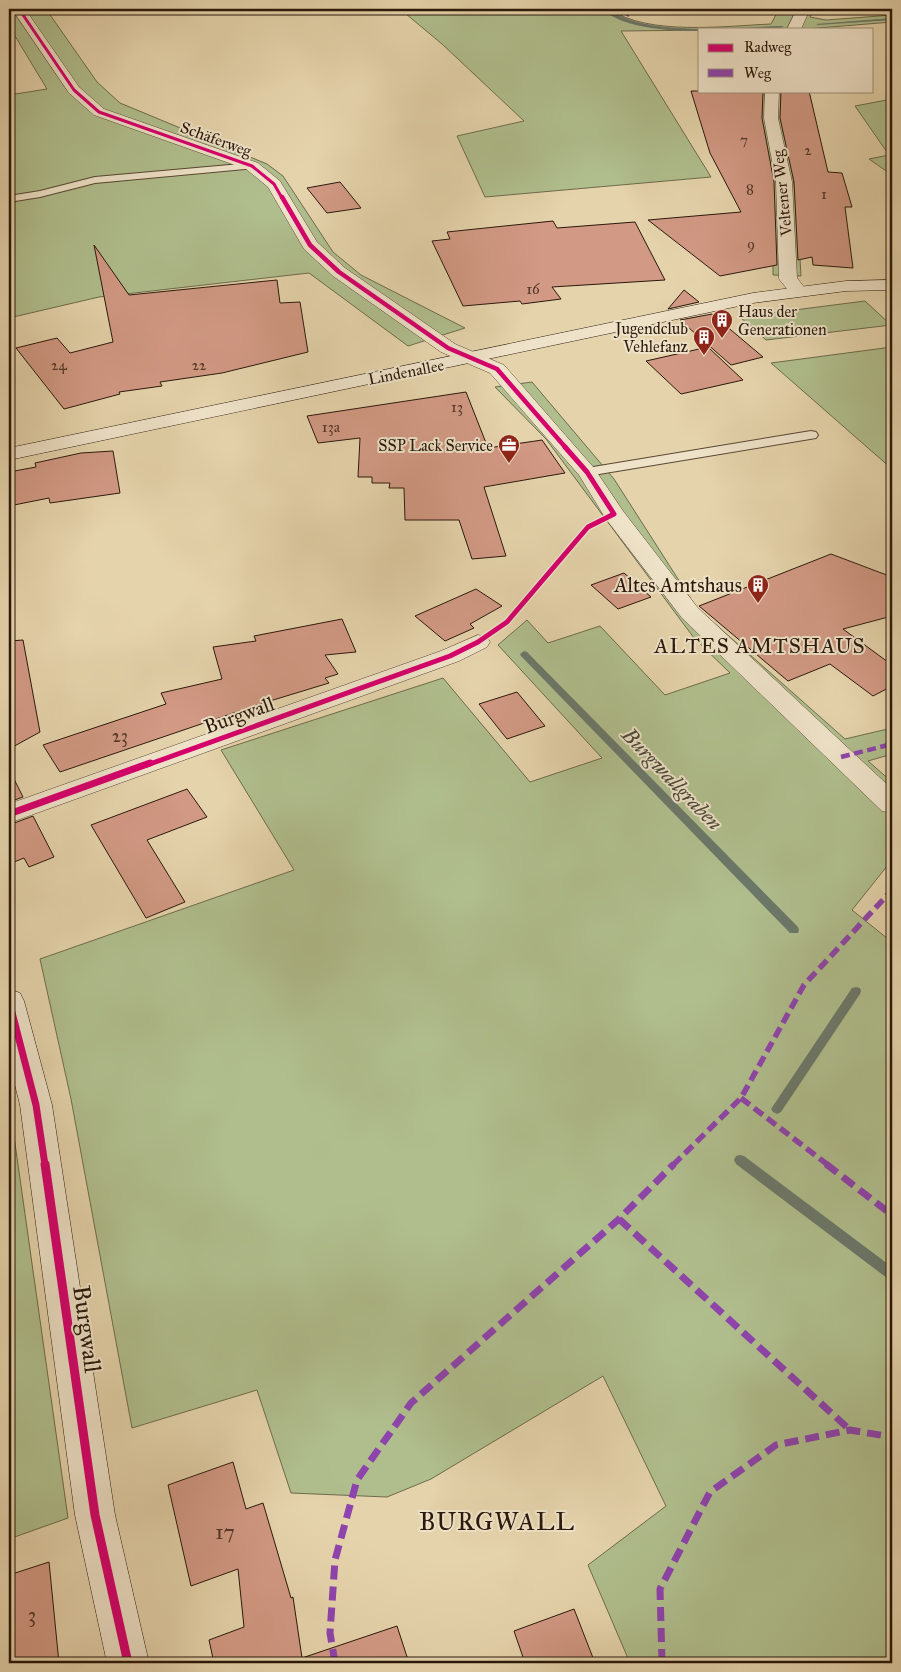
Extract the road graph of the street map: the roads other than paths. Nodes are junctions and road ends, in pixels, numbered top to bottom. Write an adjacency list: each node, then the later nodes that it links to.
1 (19, 9): 5 (street, Schäferweg)
2 (803, 9): 3 (street)
3 (794, 28)
4 (772, 92): 8 (street, Veltener Weg)
5 (252, 166): 6 (lane); 9 (street, Schäferweg)
6 (9, 199)
7 (892, 285): 8 (street, Lindenallee)
8 (798, 291): 9 (street, Lindenallee)
9 (473, 358): 11 (street, Lindenallee); 12 (street, Schäferweg)
10 (811, 435): 12 (lane)
11 (9, 454)
12 (587, 472): 14 (street, Schäferweg)
13 (478, 642): 15 (street, Burgwall)
14 (892, 804)
15 (9, 814)
16 (9, 1001): 17 (street, Burgwall)
17 (128, 1663)

